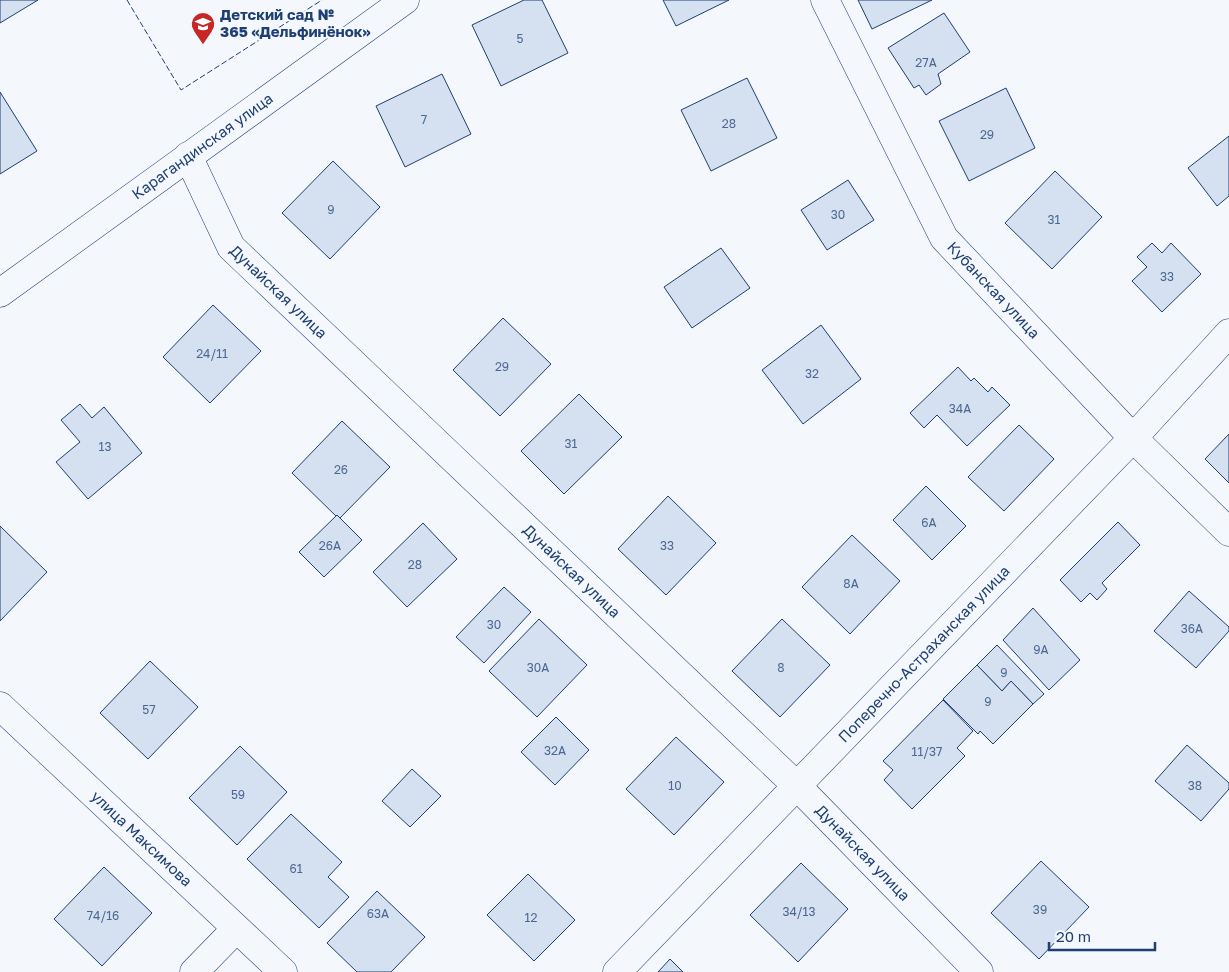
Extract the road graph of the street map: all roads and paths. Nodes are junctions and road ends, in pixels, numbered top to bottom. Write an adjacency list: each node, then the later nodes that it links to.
1 (405, 0): 3 (street, Карагандинская улица)
2 (825, 0): 6 (street, Кубанская улица)
3 (188, 156): 4 (street, Карагандинская улица); 9 (street, Дунайская улица)
4 (0, 293)
5 (1229, 333): 6 (street, Поперечно-Астраханская улица)
6 (1133, 438): 7 (street, Кубанская улица); 9 (street, Поперечно-Астраханская улица)
7 (1229, 532)
8 (0, 706): 10 (street, улица Максимова)
9 (797, 786): 13 (street, Поперечно-Астраханская улица); 14 (street, Дунайская улица)
10 (236, 929): 11 (street); 12 (street, улица Максимова)
11 (194, 972)
12 (283, 972)
13 (617, 972)
14 (979, 972)

